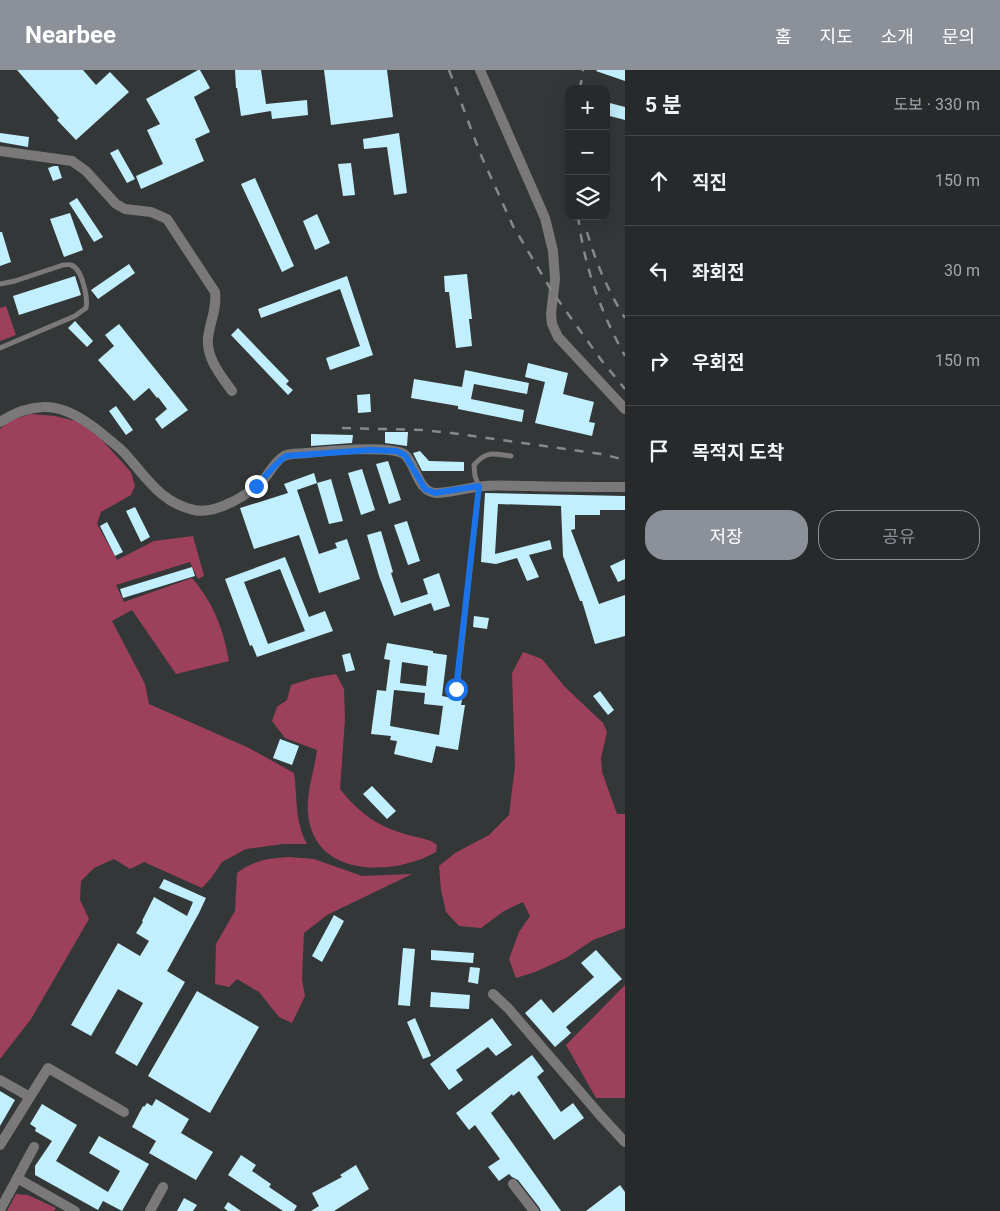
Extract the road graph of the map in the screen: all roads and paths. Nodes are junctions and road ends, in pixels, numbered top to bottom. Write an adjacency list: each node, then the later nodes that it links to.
1 (480, 70): 6 (street)
2 (0, 151): 5 (street)
3 (0, 284): 4 (lane)
4 (0, 348)
5 (232, 391)
6 (625, 409)
7 (0, 422): 9 (street)
8 (511, 456): 9 (lane)
9 (479, 486): 10 (street); 11 (lane)
10 (625, 487)
11 (456, 689)
12 (493, 994): 16 (street)
13 (0, 1080): 14 (street)
14 (30, 1097): 15 (street); 17 (street)
15 (124, 1112)
16 (625, 1142)
17 (0, 1145)
18 (34, 1147): 19 (street)
19 (17, 1178): 22 (street); 23 (street)
20 (513, 1184): 25 (street)
21 (164, 1187): 24 (street)
22 (0, 1210)
23 (75, 1211)
24 (150, 1211)
25 (534, 1211)

